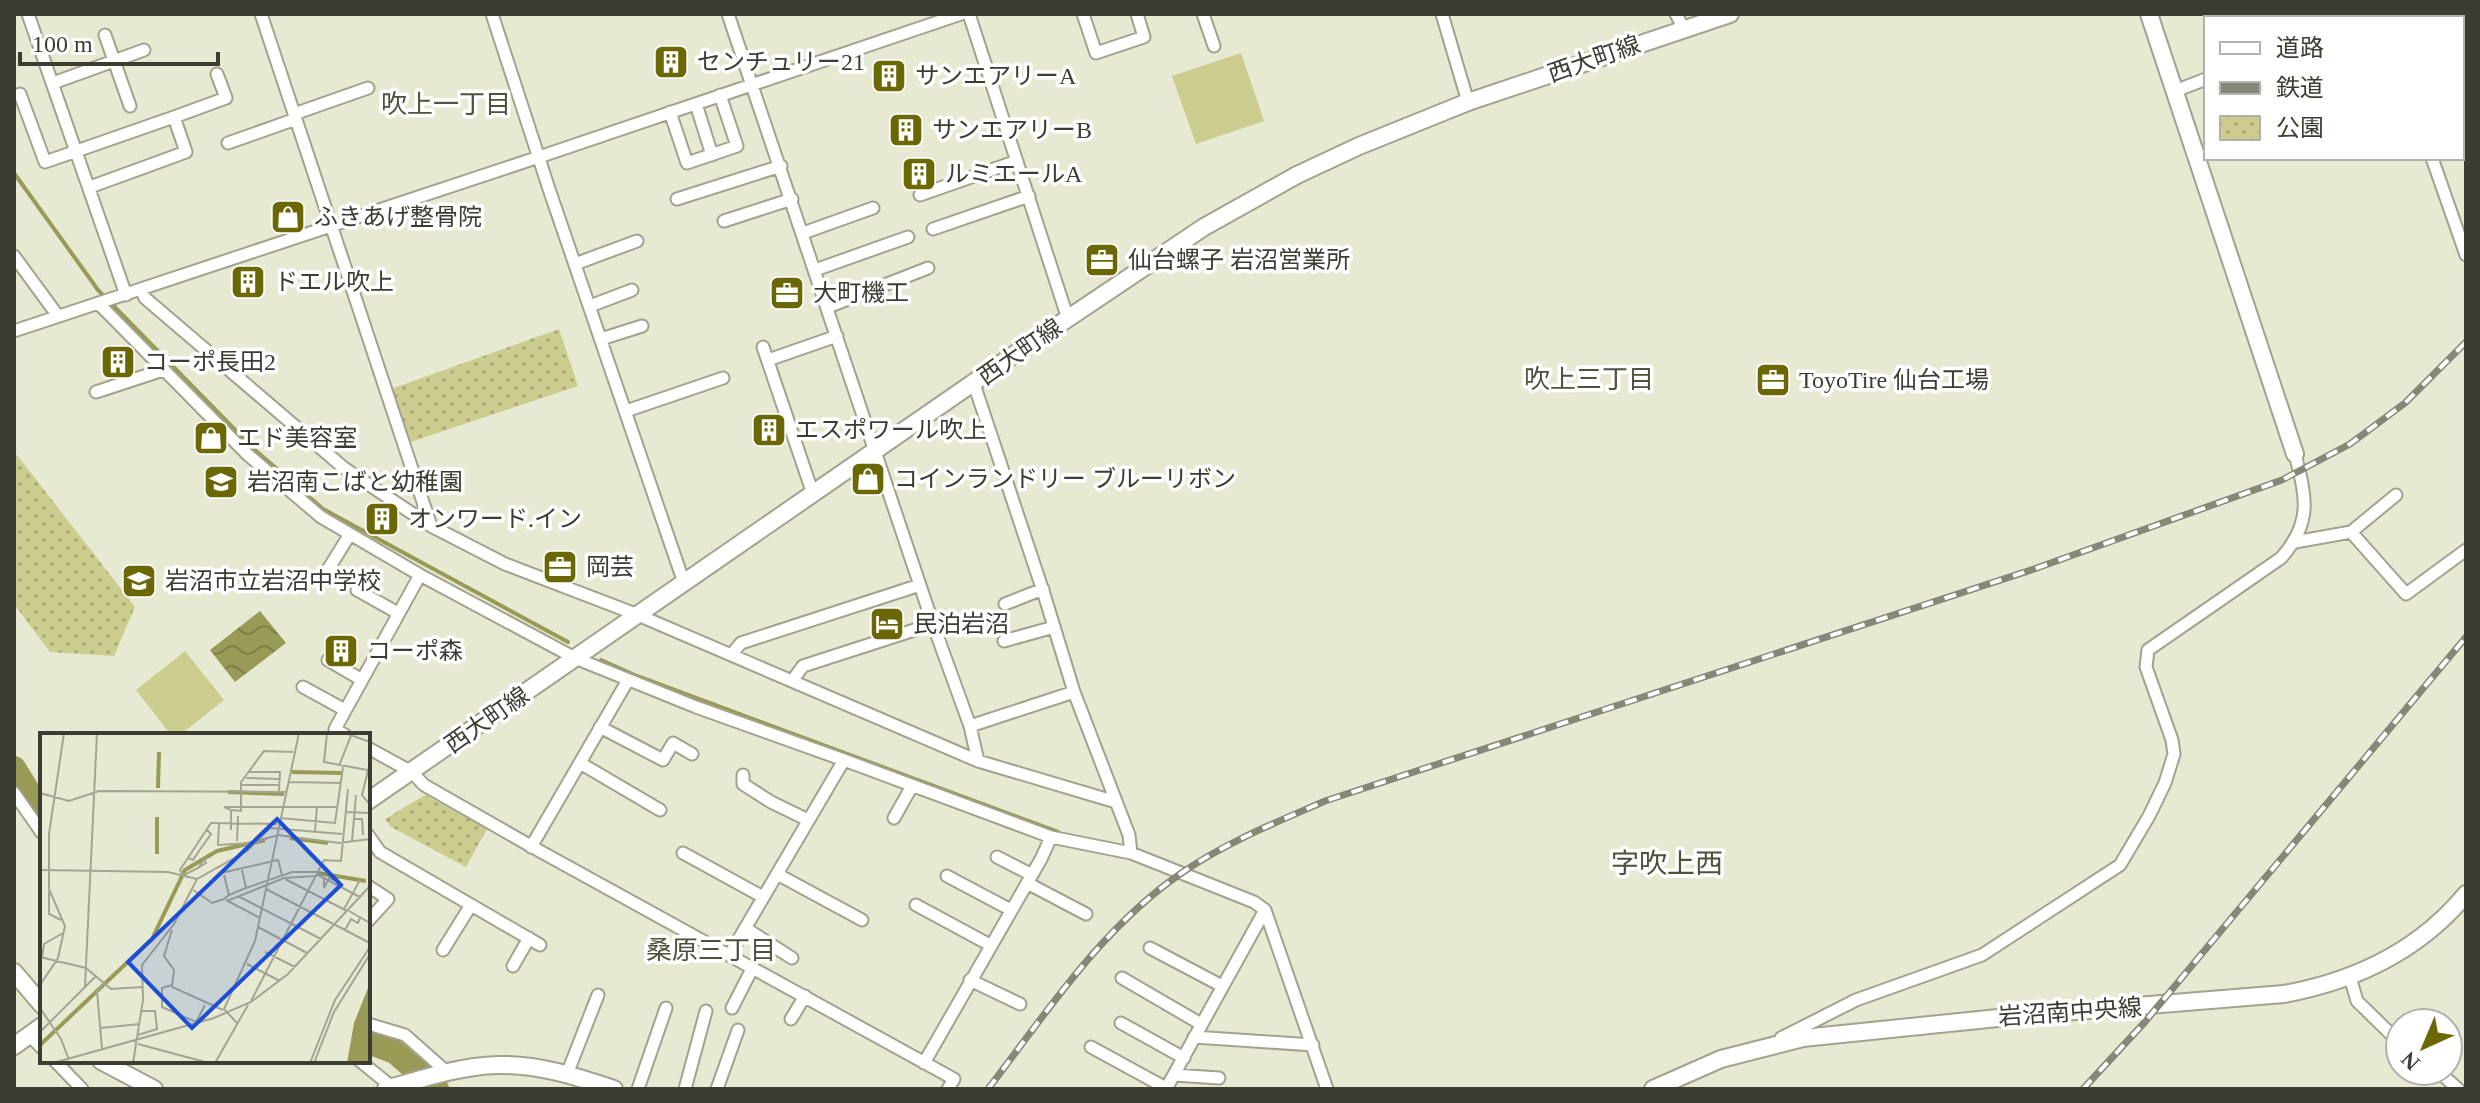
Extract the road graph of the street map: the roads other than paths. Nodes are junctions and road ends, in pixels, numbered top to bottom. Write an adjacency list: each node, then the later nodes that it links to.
1 (28, 14): 20 (street)
2 (261, 14): 31 (street)
3 (492, 14): 35 (street)
4 (728, 14): 21 (street)
5 (961, 14): 21 (street)
6 (969, 14): 37 (street)
7 (1083, 14): 8 (street)
8 (1137, 14)
9 (1203, 14): 15 (street)
10 (1442, 14): 26 (street)
11 (1730, 14): 13 (street, 西大町線)
12 (2149, 14): 23 (street)
13 (1680, 22): 26 (street, 西大町線)
14 (105, 35): 17 (street)
15 (1214, 46)
16 (144, 50): 17 (street)
17 (114, 61): 20 (street); 28 (street)
18 (217, 74): 30 (street)
19 (2204, 80): 23 (street)
20 (53, 83): 33 (street)
21 (753, 84): 25 (street); 38 (street)
22 (368, 88): 31 (street)
23 (2175, 91): 77 (street)
24 (20, 94): 33 (street)
25 (720, 95): 27 (street); 34 (street)
26 (1468, 102): 63 (street, 西大町線)
27 (696, 104): 29 (street); 34 (street)
28 (130, 106)
29 (670, 112): 34 (street); 35 (street)
30 (174, 117): 33 (street); 39 (street)
31 (295, 117): 32 (street); 46 (street)
32 (228, 143)
33 (77, 151): 39 (street)
34 (712, 155)
35 (539, 157): 46 (street); 53 (street)
36 (2433, 160): 51 (street)
37 (1017, 161): 40 (street); 41 (street)
38 (781, 166): 42 (street); 43 (street)
39 (90, 187): 58 (street)
40 (920, 195)
41 (1029, 196): 47 (street); 63 (street)
42 (677, 199)
43 (792, 199): 45 (street); 48 (street)
44 (873, 208): 48 (street)
45 (724, 221)
46 (330, 226): 56 (street); 80 (street)
47 (933, 229)
48 (803, 233): 55 (street)
49 (908, 237): 55 (street)
50 (637, 241): 53 (street)
51 (2466, 255)
52 (14, 256): 62 (street)
53 (575, 264): 60 (street)
54 (928, 268): 61 (street)
55 (815, 270): 61 (street)
56 (141, 289): 58 (street); 80 (street)
57 (632, 290): 60 (street)
58 (126, 295): 59 (street)
59 (104, 301): 62 (street); 70 (street)
60 (590, 306): 67 (street)
61 (828, 307): 66 (street)
62 (58, 316): 65 (street)
63 (1068, 319): 72 (street, 西大町線)
64 (642, 326): 67 (street)
65 (14, 331)
66 (837, 336): 69 (street); 76 (street)
67 (601, 339): 75 (street)
68 (763, 347): 69 (street)
69 (768, 360): 78 (street)
70 (163, 370): 74 (street); 82 (street)
71 (723, 378): 75 (street)
72 (974, 384): 76 (street, 西大町線); 89 (street)
73 (671, 388): 75 (street)
74 (96, 392)
75 (624, 408): 87 (street)
76 (876, 451): 78 (street, 西大町線); 88 (street)
77 (2295, 454): 83 (street)
78 (813, 494): 87 (street, 西大町線)
79 (2396, 495): 81 (street)
80 (431, 526): 93 (street)
81 (2351, 532): 83 (street); 84 (street)
82 (350, 534): 85 (street); 86 (street)
83 (2295, 542): 172 (street)
84 (2466, 550)
85 (420, 575): 92 (street); 98 (street)
86 (321, 581)
87 (684, 583): 93 (street, 西大町線)
88 (920, 585): 94 (street); 97 (street)
89 (1043, 589): 91 (street); 95 (street)
90 (357, 590): 92 (street)
91 (1005, 604)
92 (398, 613): 100 (street)
93 (638, 615): 97 (street); 98 (street, 西大町線)
94 (933, 624): 102 (street); 106 (street)
95 (1054, 627): 96 (street); 104 (street)
96 (1004, 641)
97 (731, 655): 102 (street)
98 (575, 658): 101 (street); 114 (street, 西大町線)
99 (328, 660): 100 (street)
100 (362, 680): 105 (street)
101 (628, 680): 107 (street); 111 (street)
102 (792, 681): 112 (street)
103 (303, 687): 105 (street)
104 (1074, 692): 106 (street); 119 (street)
105 (345, 710): 108 (street)
106 (970, 726): 112 (street)
107 (600, 727): 110 (street); 113 (street)
108 (342, 733)
109 (370, 749): 114 (street)
110 (692, 754)
111 (844, 760): 116 (street); 122 (street)
112 (978, 761): 119 (street)
113 (580, 763): 120 (street); 126 (street)
114 (412, 772): 118 (street, 西大町線); 126 (street)
115 (743, 775): 122 (street)
116 (912, 786): 121 (street); 124 (street)
117 (14, 793): 123 (street)
118 (370, 800)
119 (1116, 802): 128 (street)
120 (660, 810)
121 (894, 818)
122 (808, 820): 130 (street)
123 (40, 830)
124 (1051, 837): 128 (street); 132 (street)
125 (370, 838): 136 (street)
126 (531, 847): 147 (street)
127 (683, 853): 135 (street)
128 (1131, 853): 139 (street)
129 (997, 857): 132 (street)
130 (777, 874): 135 (street); 142 (street)
131 (947, 876): 138 (street)
132 (1030, 879): 138 (street); 140 (street)
133 (370, 887): 141 (street)
134 (2466, 894): 152 (street, 岩沼南中央線)
135 (763, 897): 143 (street)
136 (471, 905): 146 (street); 149 (street)
137 (916, 905): 144 (street)
138 (1011, 910): 144 (street)
139 (1265, 910): 155 (street); 171 (street)
140 (1086, 914)
141 (370, 919)
142 (862, 920)
143 (745, 928): 147 (street); 148 (street)
144 (990, 945): 154 (street)
145 (1150, 948): 155 (street)
146 (443, 950)
147 (730, 954): 150 (street)
148 (792, 958)
149 (513, 966)
150 (753, 967): 157 (street); 161 (street)
151 (14, 972): 158 (street)
152 (2350, 977): 167 (street); 172 (street, 岩沼南中央線)
153 (1122, 978): 165 (street)
154 (970, 980): 159 (street); 179 (street)
155 (1222, 986): 165 (street)
156 (598, 995): 181 (street)
157 (805, 996): 163 (street); 179 (street)
158 (40, 1003)
159 (1020, 1004)
160 (666, 1008): 189 (street)
161 (732, 1008)
162 (706, 1011): 190 (street)
163 (791, 1019)
164 (1121, 1023): 175 (street)
165 (1201, 1024): 170 (street)
166 (370, 1025): 180 (street)
167 (2384, 1027)
168 (738, 1030): 191 (street)
169 (36, 1031): 173 (street)
170 (1194, 1037): 171 (street); 175 (street)
171 (1313, 1045): 193 (street)
172 (1767, 1045): 194 (street, 岩沼南中央線)
173 (14, 1046)
174 (1091, 1047): 185 (street)
175 (1184, 1058): 182 (street)
176 (57, 1063): 186 (street)
177 (105, 1063): 187 (street)
178 (363, 1063): 184 (street)
179 (924, 1063): 192 (street)
180 (444, 1074): 181 (street); 184 (street)
181 (567, 1074): 188 (street)
182 (1174, 1075): 183 (street); 185 (street)
183 (1219, 1078)
184 (395, 1087)
185 (1166, 1088)
186 (82, 1089)
187 (154, 1089)
188 (614, 1089)
189 (638, 1089)
190 (685, 1089)
191 (717, 1089)
192 (948, 1089)
193 (1327, 1089)
194 (1653, 1089)

